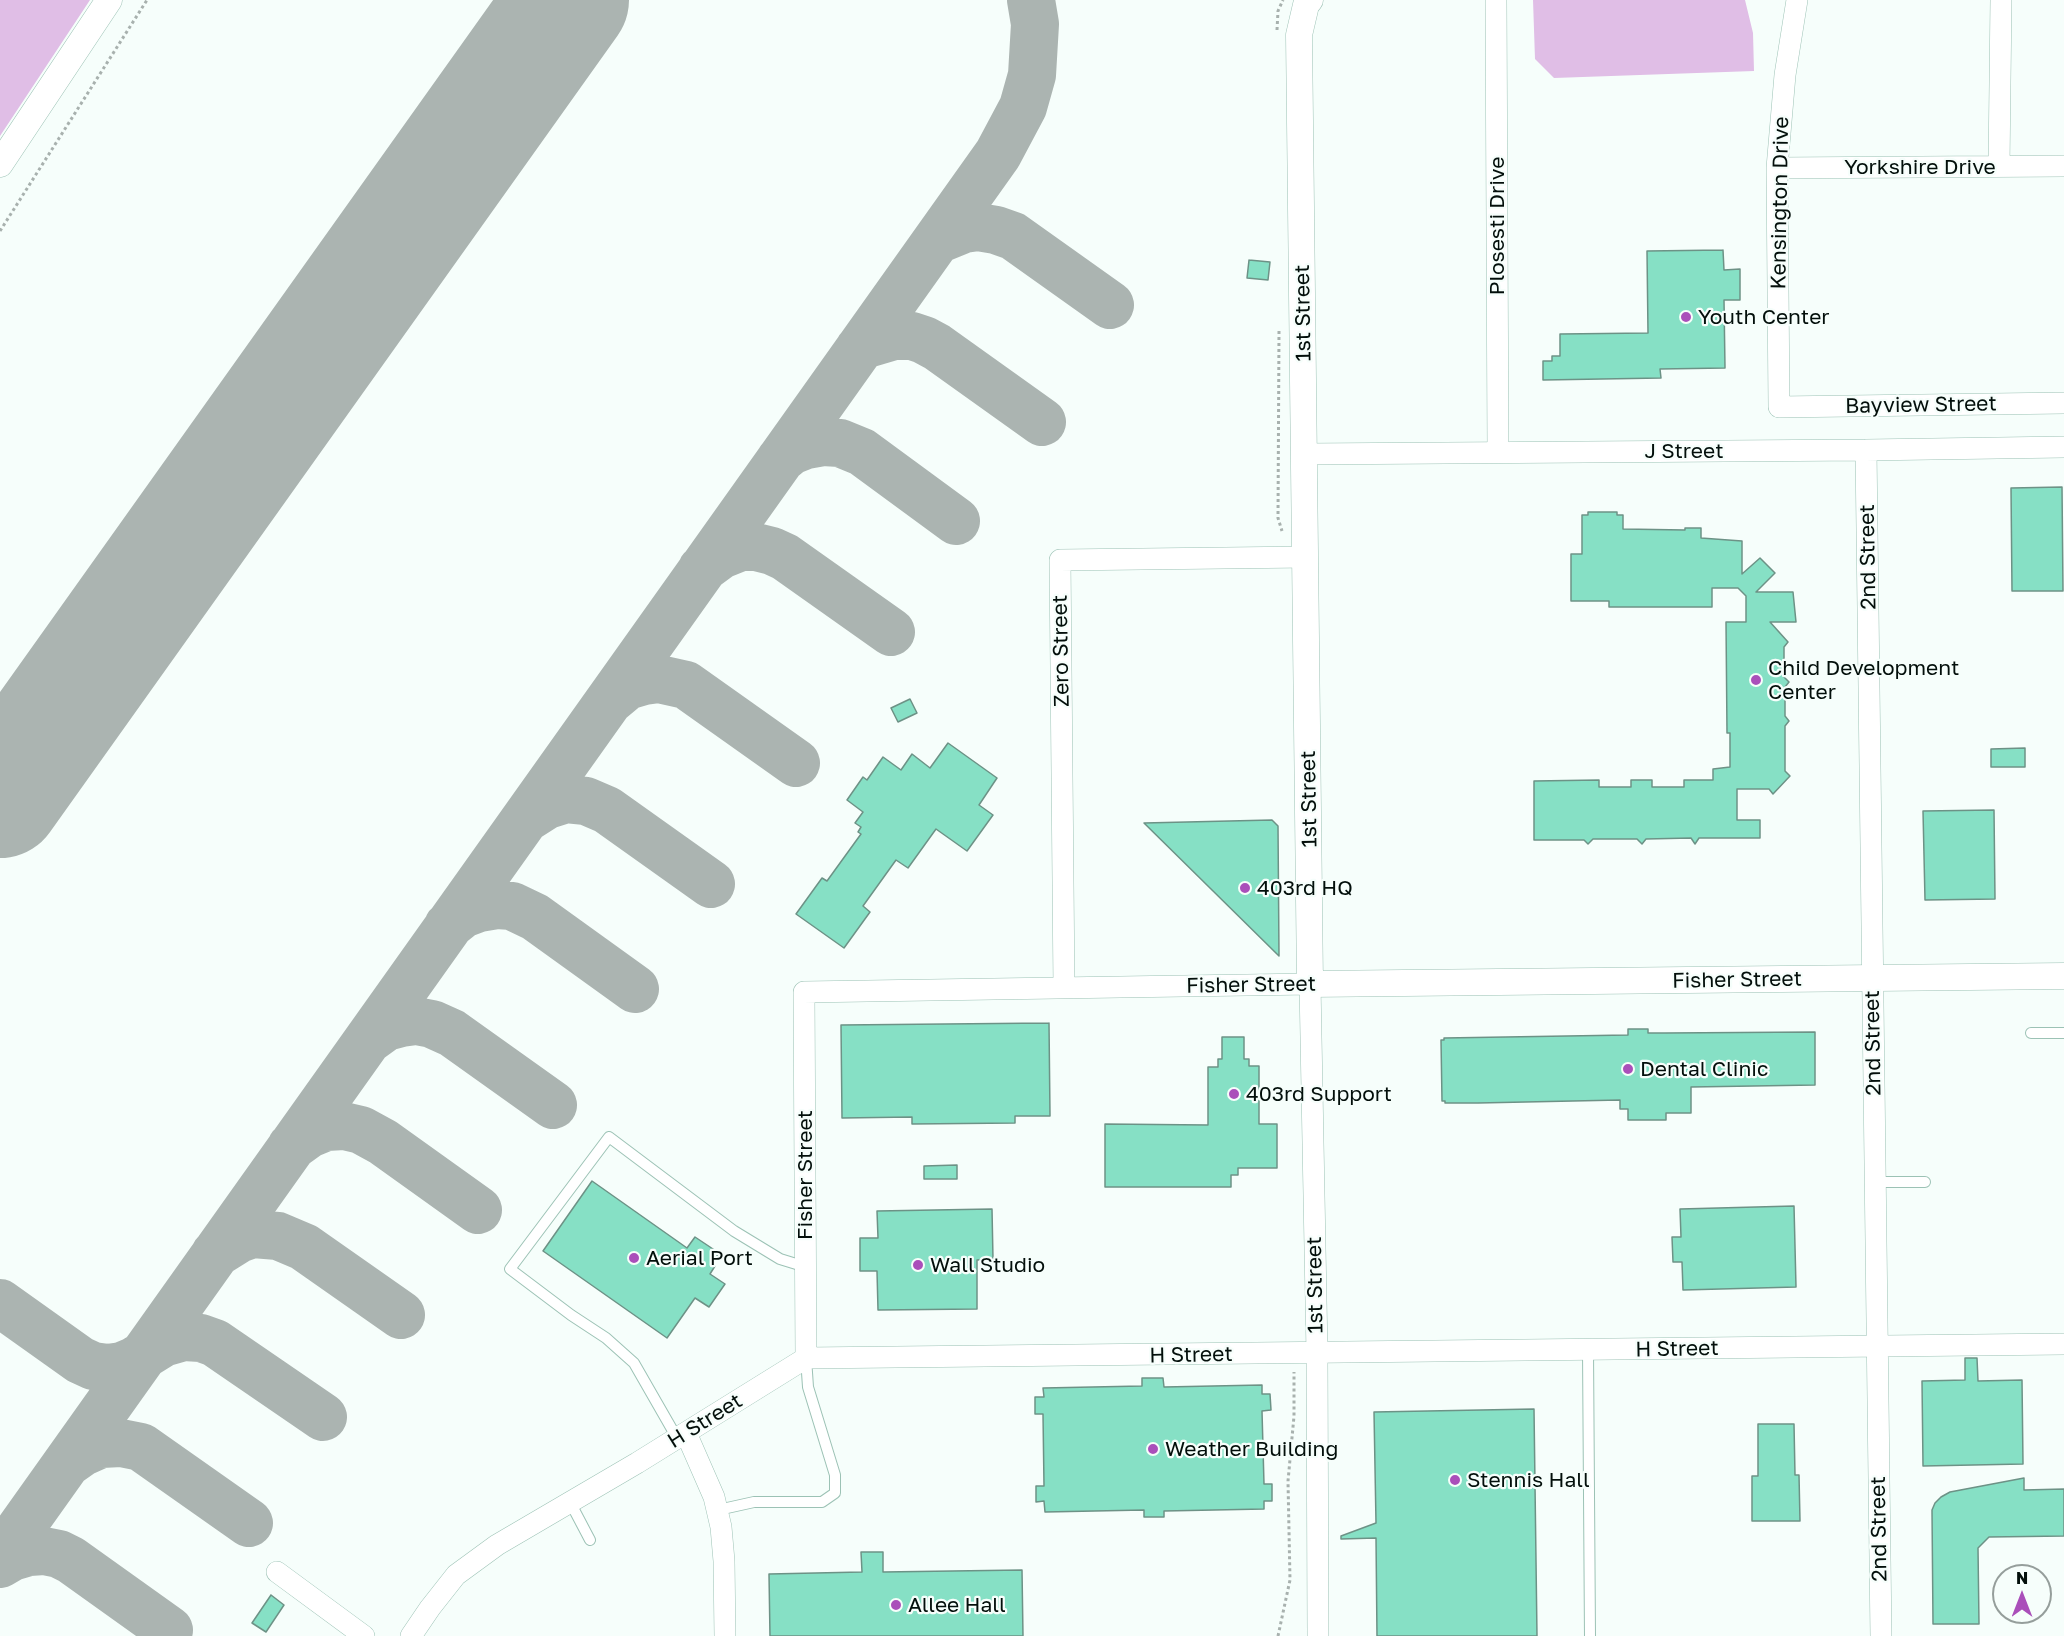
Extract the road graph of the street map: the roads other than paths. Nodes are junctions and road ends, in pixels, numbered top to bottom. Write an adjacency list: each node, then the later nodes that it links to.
1 (109, 0): 6 (street)
2 (1310, 0): 15 (street, 1st Street)
3 (1496, 0): 14 (street, Plosesti Drive)
4 (1797, 0): 9 (street, Kensington Drive)
5 (2001, 0): 7 (street)
6 (0, 165)
7 (1999, 166): 8 (street, Yorkshire Drive); 9 (street, Yorkshire Drive)
8 (2064, 166)
9 (1777, 168): 11 (street, Kensington Drive)
10 (2064, 403): 11 (street, Bayview Street)
11 (1779, 407)
12 (2064, 447): 13 (street, J Street)
13 (1866, 450): 14 (street, J Street); 18 (street, 2nd Street)
14 (1498, 452): 15 (street, J Street)
15 (1305, 454): 16 (street, 1st Street)
16 (1306, 557): 19 (street, 1st Street); 20 (street, Zero Street)
17 (2064, 976): 18 (street, Fisher Street)
18 (1872, 979): 19 (street, Fisher Street); 23 (street, 2nd Street)
19 (1310, 984): 20 (street, Fisher Street); 29 (street, 1st Street)
20 (1064, 988): 25 (street, Fisher Street)
21 (2031, 1033): 22 (lane)
22 (2064, 1033)
23 (1875, 1182): 24 (lane); 27 (street, 2nd Street)
24 (1924, 1182)
25 (806, 1267): 30 (street, Fisher Street); 31 (lane)
26 (2064, 1344): 27 (street, H Street)
27 (1877, 1346): 28 (street, H Street); 41 (street, 2nd Street)
28 (1587, 1350): 29 (street, H Street); 40 (lane)
29 (1306, 1353): 30 (street, H Street); 39 (street, 1st Street)
30 (806, 1358): 31 (street, H Street); 33 (lane)
31 (682, 1435): 32 (street, H Street); 33 (street)
32 (570, 1502): 34 (lane); 37 (street, H Street)
33 (718, 1510): 38 (street)
34 (590, 1540)
35 (277, 1572): 36 (street)
36 (364, 1636)
37 (411, 1636)
38 (725, 1636)
39 (1318, 1636)
40 (1590, 1636)
41 (1881, 1636)

